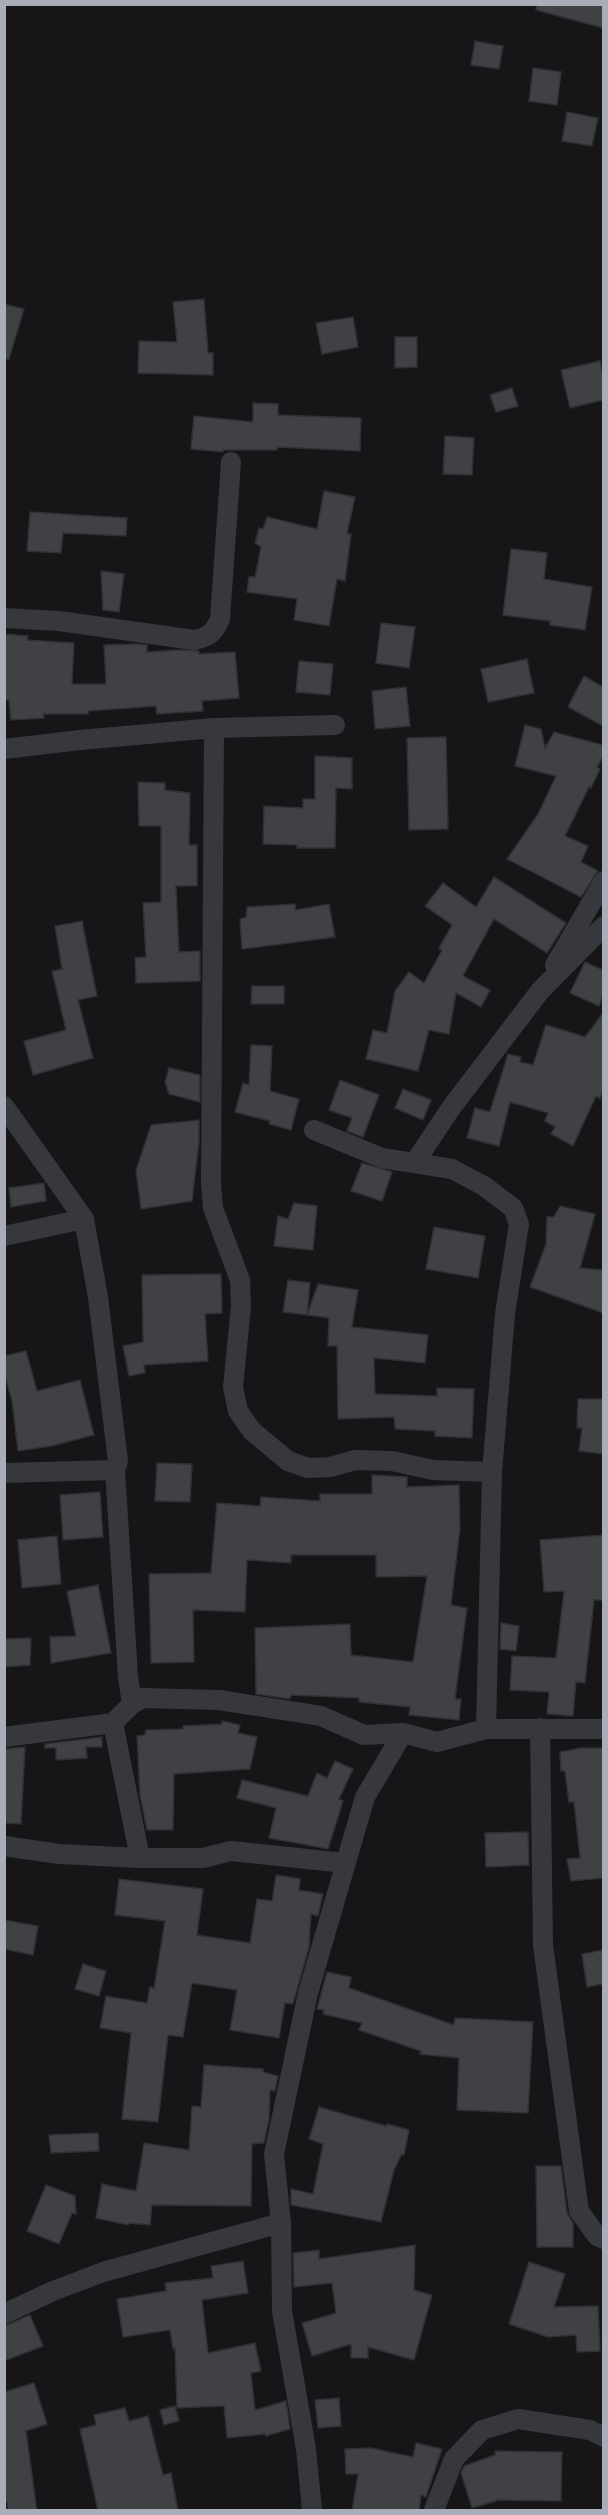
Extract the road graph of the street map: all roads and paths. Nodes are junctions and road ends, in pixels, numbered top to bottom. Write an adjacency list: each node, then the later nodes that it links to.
1 (231, 462): 2 (street)
2 (4, 618)
3 (335, 725): 4 (street)
4 (214, 728): 5 (street); 15 (street)
5 (4, 749)
6 (603, 881): 8 (street)
7 (603, 926): 8 (street)
8 (540, 991): 11 (street)
9 (4, 1106): 12 (street)
10 (314, 1130): 11 (street)
11 (415, 1162): 15 (street)
12 (84, 1219): 13 (street); 14 (street)
13 (4, 1236)
14 (115, 1470): 16 (street); 17 (street)
15 (492, 1472): 20 (street)
16 (4, 1473)
17 (132, 1704): 18 (street); 22 (street)
18 (112, 1723): 23 (street); 25 (street)
19 (540, 1728): 20 (street); 21 (street); 28 (street)
20 (486, 1729): 22 (street)
21 (603, 1729)
22 (403, 1733): 26 (street)
23 (4, 1737)
24 (4, 1846): 25 (street)
25 (140, 1858): 26 (street)
26 (345, 1863): 27 (street)
27 (281, 2223): 29 (street); 31 (street)
28 (603, 2239)
29 (4, 2314)
30 (603, 2436): 32 (street)
31 (312, 2511)
32 (434, 2511)

